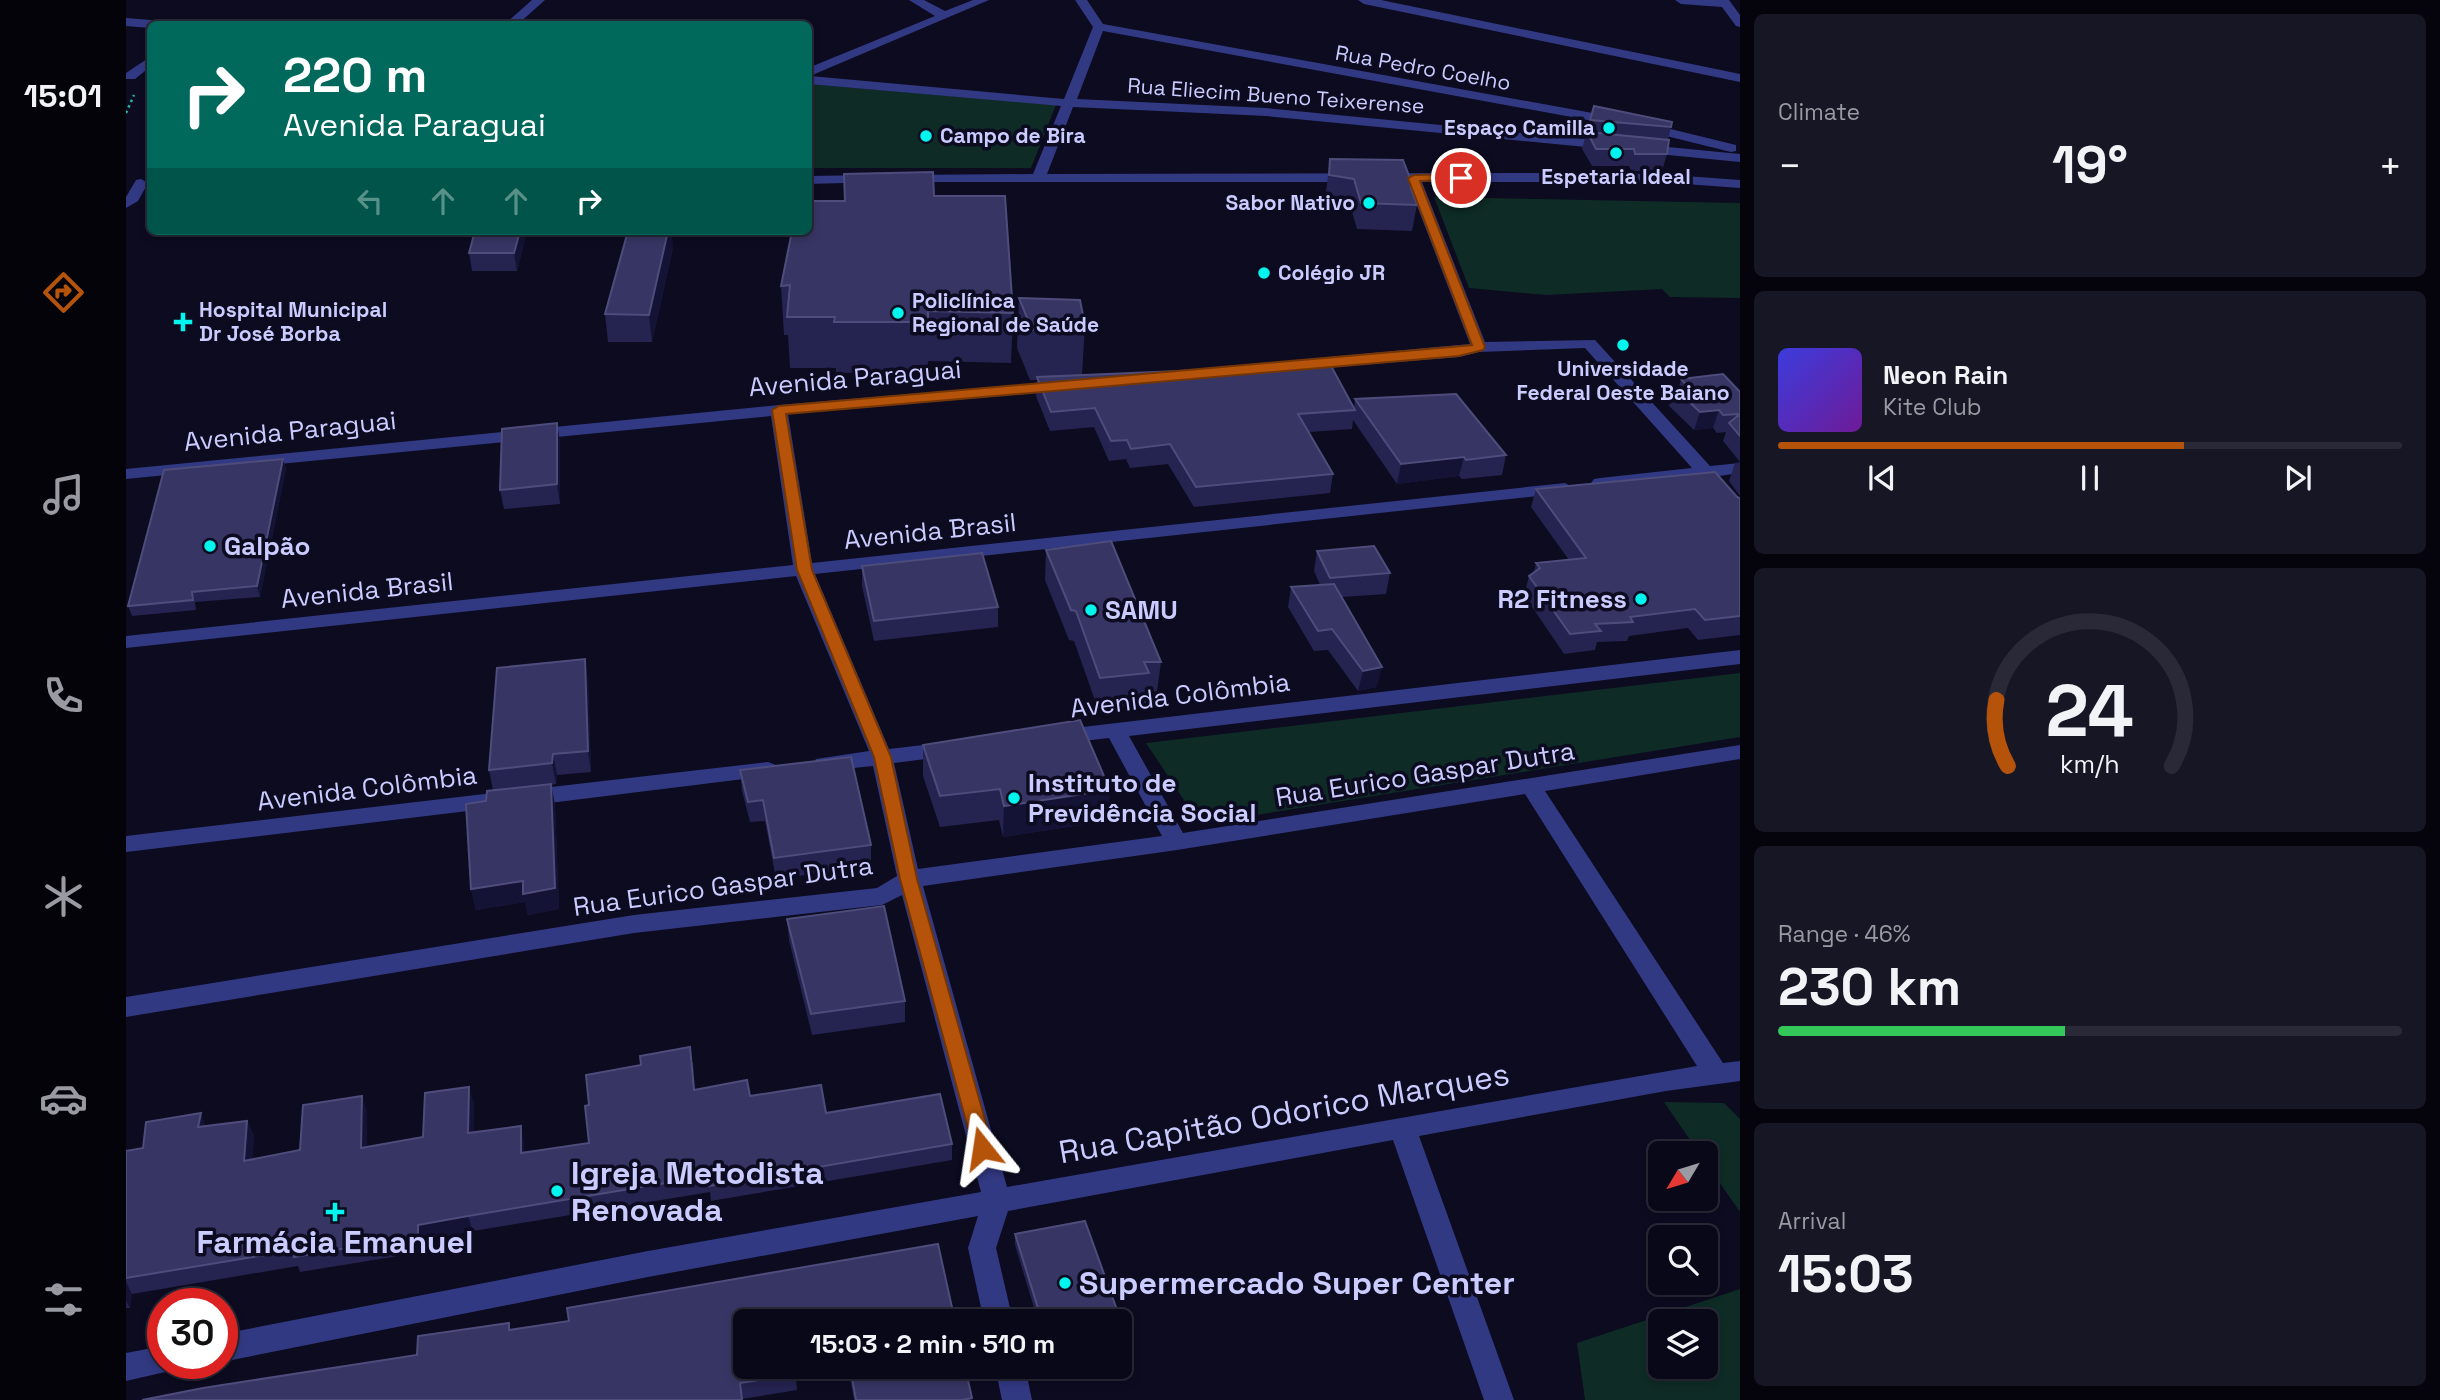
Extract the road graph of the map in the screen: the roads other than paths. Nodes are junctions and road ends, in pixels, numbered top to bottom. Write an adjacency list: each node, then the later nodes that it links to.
1 (539, 0): 9 (street)
2 (915, 0): 8 (street)
3 (984, 0): 8 (street)
4 (1081, 0): 13 (street)
5 (1364, 0): 18 (street)
6 (1681, 0): 7 (street)
7 (1724, 2): 11 (street)
8 (943, 15): 15 (street)
9 (514, 21)
10 (126, 23): 12 (street)
11 (1740, 23)
12 (147, 24)
13 (1099, 27): 20 (street); 21 (street, Rua Pedro Coelho)
14 (147, 63): 16 (street)
15 (812, 71)
16 (128, 76): 17 (street)
17 (147, 76)
18 (1740, 78)
19 (812, 80): 20 (street, Rua Eliecim Bueno Teixerense)
20 (1067, 103): 22 (street, Rua Eliecim Bueno Teixerense); 23 (street)
21 (1740, 152)
22 (1740, 158)
23 (1039, 177): 24 (street); 25 (street)
24 (1414, 178): 27 (street); 29 (street)
25 (812, 180)
26 (139, 183): 28 (street)
27 (1740, 184)
28 (126, 204)
29 (1479, 347): 30 (street); 34 (street)
30 (1182, 376)
31 (1084, 384): 32 (street, Avenida Paraguai)
32 (779, 410): 35 (street, Avenida Paraguai); 37 (street)
33 (1740, 468): 34 (street, Avenida Brasil)
34 (1707, 471): 36 (street); 37 (street, Avenida Brasil)
35 (126, 474)
36 (1740, 510)
37 (804, 570): 38 (street, Avenida Brasil); 44 (street)
38 (126, 642)
39 (1740, 657): 40 (street, Avenida Colômbia)
40 (1116, 731): 41 (street, Avenida Colômbia); 46 (street)
41 (1034, 740)
42 (965, 748): 44 (street, Avenida Colômbia)
43 (1740, 752): 45 (street, Rua Eurico Gaspar Dutra)
44 (883, 757): 47 (street, Avenida Colômbia); 48 (street)
45 (1531, 786): 46 (street, Rua Eurico Gaspar Dutra); 50 (street)
46 (1177, 842): 48 (street, Rua Eurico Gaspar Dutra)
47 (126, 844)
48 (909, 879): 49 (street, Rua Eurico Gaspar Dutra); 52 (street)
49 (126, 1007)
50 (1728, 1073): 51 (street, Rua Capitão Odorico Marques)
51 (1402, 1127): 52 (street, Rua Capitão Odorico Marques); 59 (street)
52 (997, 1201): 53 (street); 54 (street, Rua Capitão Odorico Marques)
53 (996, 1309)
54 (238, 1345)
55 (147, 1363): 56 (street)
56 (126, 1367)
57 (1013, 1379): 58 (street)
58 (1017, 1400)
59 (1499, 1400)

